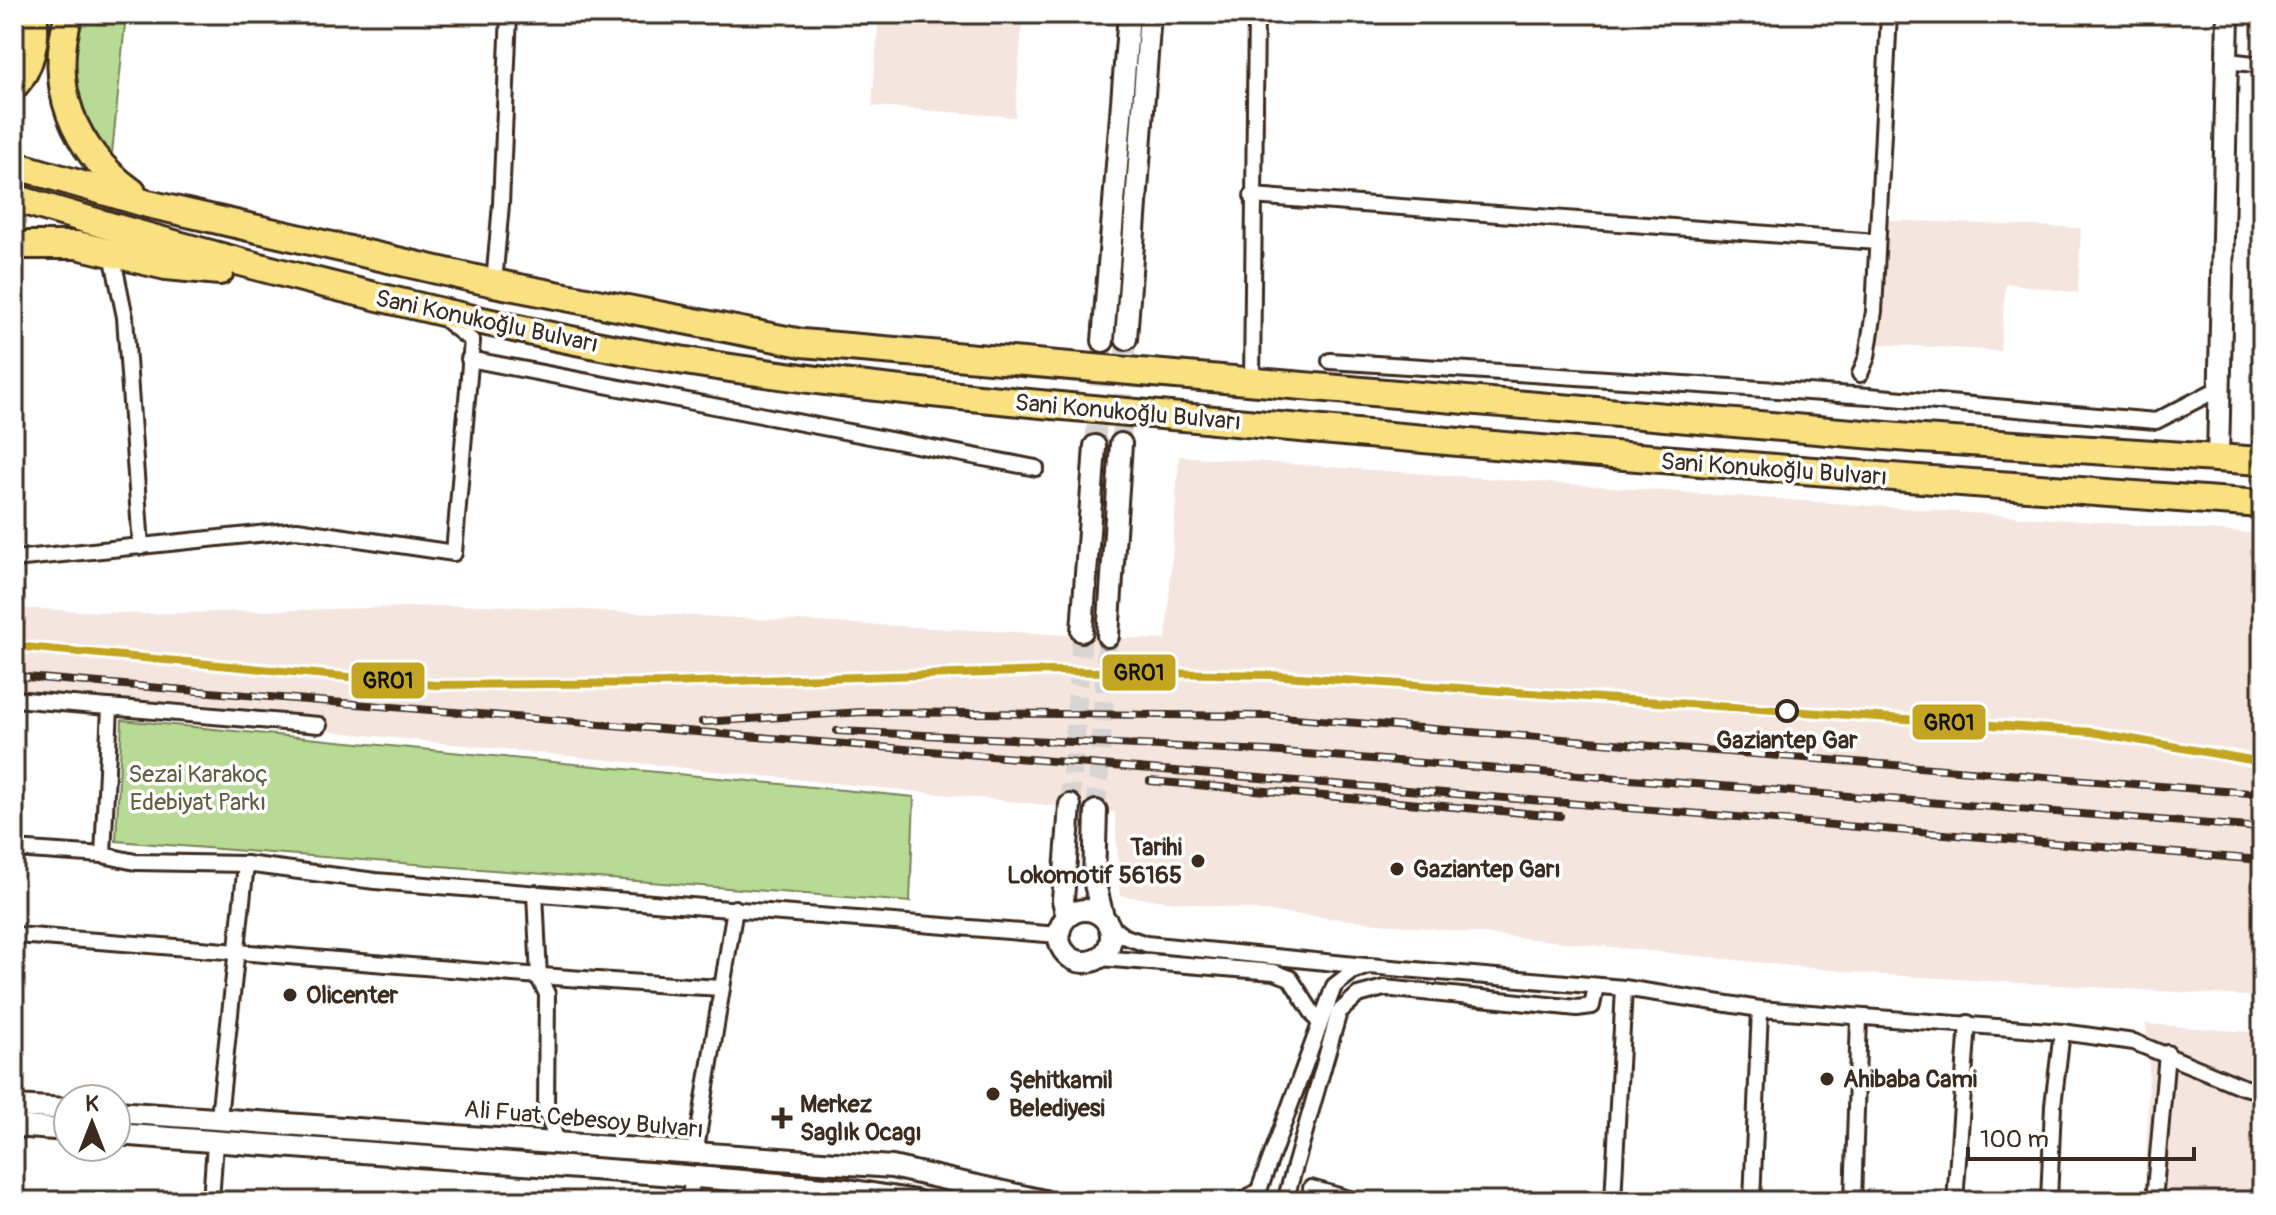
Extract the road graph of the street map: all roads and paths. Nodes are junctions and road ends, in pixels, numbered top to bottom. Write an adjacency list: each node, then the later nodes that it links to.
1 (33, 14): 11 (highway)
2 (69, 14): 15 (highway)
3 (509, 14): 20 (street)
4 (1129, 14): 23 (street)
5 (1150, 14): 22 (street)
6 (1256, 14): 13 (street)
7 (1889, 14): 16 (street)
8 (2228, 14): 9 (street)
9 (2228, 61): 10 (street); 28 (street)
10 (2262, 65)
11 (14, 86)
12 (14, 165): 15 (highway, Sani Konukoğlu Bulvarı)
13 (1252, 196): 16 (street); 27 (street)
14 (14, 198): 19 (highway, Sani Konukoğlu Bulvarı)
15 (148, 204): 20 (highway, Sani Konukoğlu Bulvarı)
16 (1877, 242): 26 (street)
17 (14, 245): 18 (highway)
18 (112, 254): 19 (highway); 35 (street)
19 (290, 277): 21 (highway, Sani Konukoğlu Bulvarı)
20 (494, 283): 27 (highway, Sani Konukoğlu Bulvarı)
21 (432, 310): 24 (street); 34 (highway, Sani Konukoğlu Bulvarı)
22 (1126, 339)
23 (1103, 341)
24 (469, 359): 33 (street); 35 (street)
25 (1330, 361): 28 (street)
26 (1860, 374)
27 (1252, 382): 31 (highway, Sani Konukoğlu Bulvarı)
28 (2220, 388): 31 (street)
29 (1121, 444): 38 (street)
30 (1095, 446): 37 (street)
31 (2218, 458): 32 (highway, Sani Konukoğlu Bulvarı)
32 (2262, 461)
33 (1036, 468)
34 (2262, 504)
35 (141, 547): 36 (street)
36 (14, 559)
37 (1082, 631)
38 (1108, 636)
39 (14, 699): 40 (street)
40 (110, 707): 41 (street); 45 (street)
41 (319, 725)
42 (1070, 805): 50 (street)
43 (1096, 811): 49 (street)
44 (14, 849): 45 (street)
45 (103, 855): 46 (street)
46 (246, 864): 47 (street); 52 (street)
47 (535, 893): 48 (street); 55 (street)
48 (735, 908): 50 (street); 57 (street)
49 (1106, 921): 50 (street); 53 (street); 54 (street)
50 (1063, 926): 53 (street)
51 (14, 935): 52 (street)
52 (235, 949): 55 (street); 69 (street)
53 (1100, 958): 61 (street)
54 (1369, 966): 56 (street); 61 (street)
55 (539, 978): 57 (street); 73 (street)
56 (1596, 986): 58 (street); 84 (street)
57 (722, 988): 75 (street)
58 (1624, 988): 59 (street); 86 (street)
59 (1760, 1009): 60 (street); 87 (street)
60 (1859, 1018): 62 (street); 88 (street)
61 (1319, 1023): 79 (street)
62 (1968, 1023): 63 (street); 89 (street)
63 (2062, 1032): 64 (street); 90 (street)
64 (2167, 1053): 65 (street); 91 (street)
65 (2262, 1091)
66 (14, 1106): 67 (street)
67 (52, 1108)
68 (132, 1113): 69 (street, Ali Fuat Cebesoy Bulvarı)
69 (219, 1117): 73 (street, Ali Fuat Cebesoy Bulvarı)
70 (14, 1126): 71 (street)
71 (52, 1129)
72 (132, 1135): 74 (street)
73 (557, 1141): 75 (street, Ali Fuat Cebesoy Bulvarı)
74 (215, 1143): 76 (street); 80 (street)
75 (695, 1155): 83 (street, Ali Fuat Cebesoy Bulvarı)
76 (693, 1177): 78 (street); 81 (street)
77 (1311, 1188): 85 (street)
78 (881, 1198): 82 (street)
79 (1253, 1199)
80 (211, 1201)
81 (689, 1201)
82 (916, 1201)
83 (1044, 1201)
84 (1285, 1201)
85 (1357, 1201)
86 (1613, 1201)
87 (1752, 1201)
88 (1853, 1201)
89 (1955, 1201)
90 (2049, 1201)
91 (2154, 1201)

